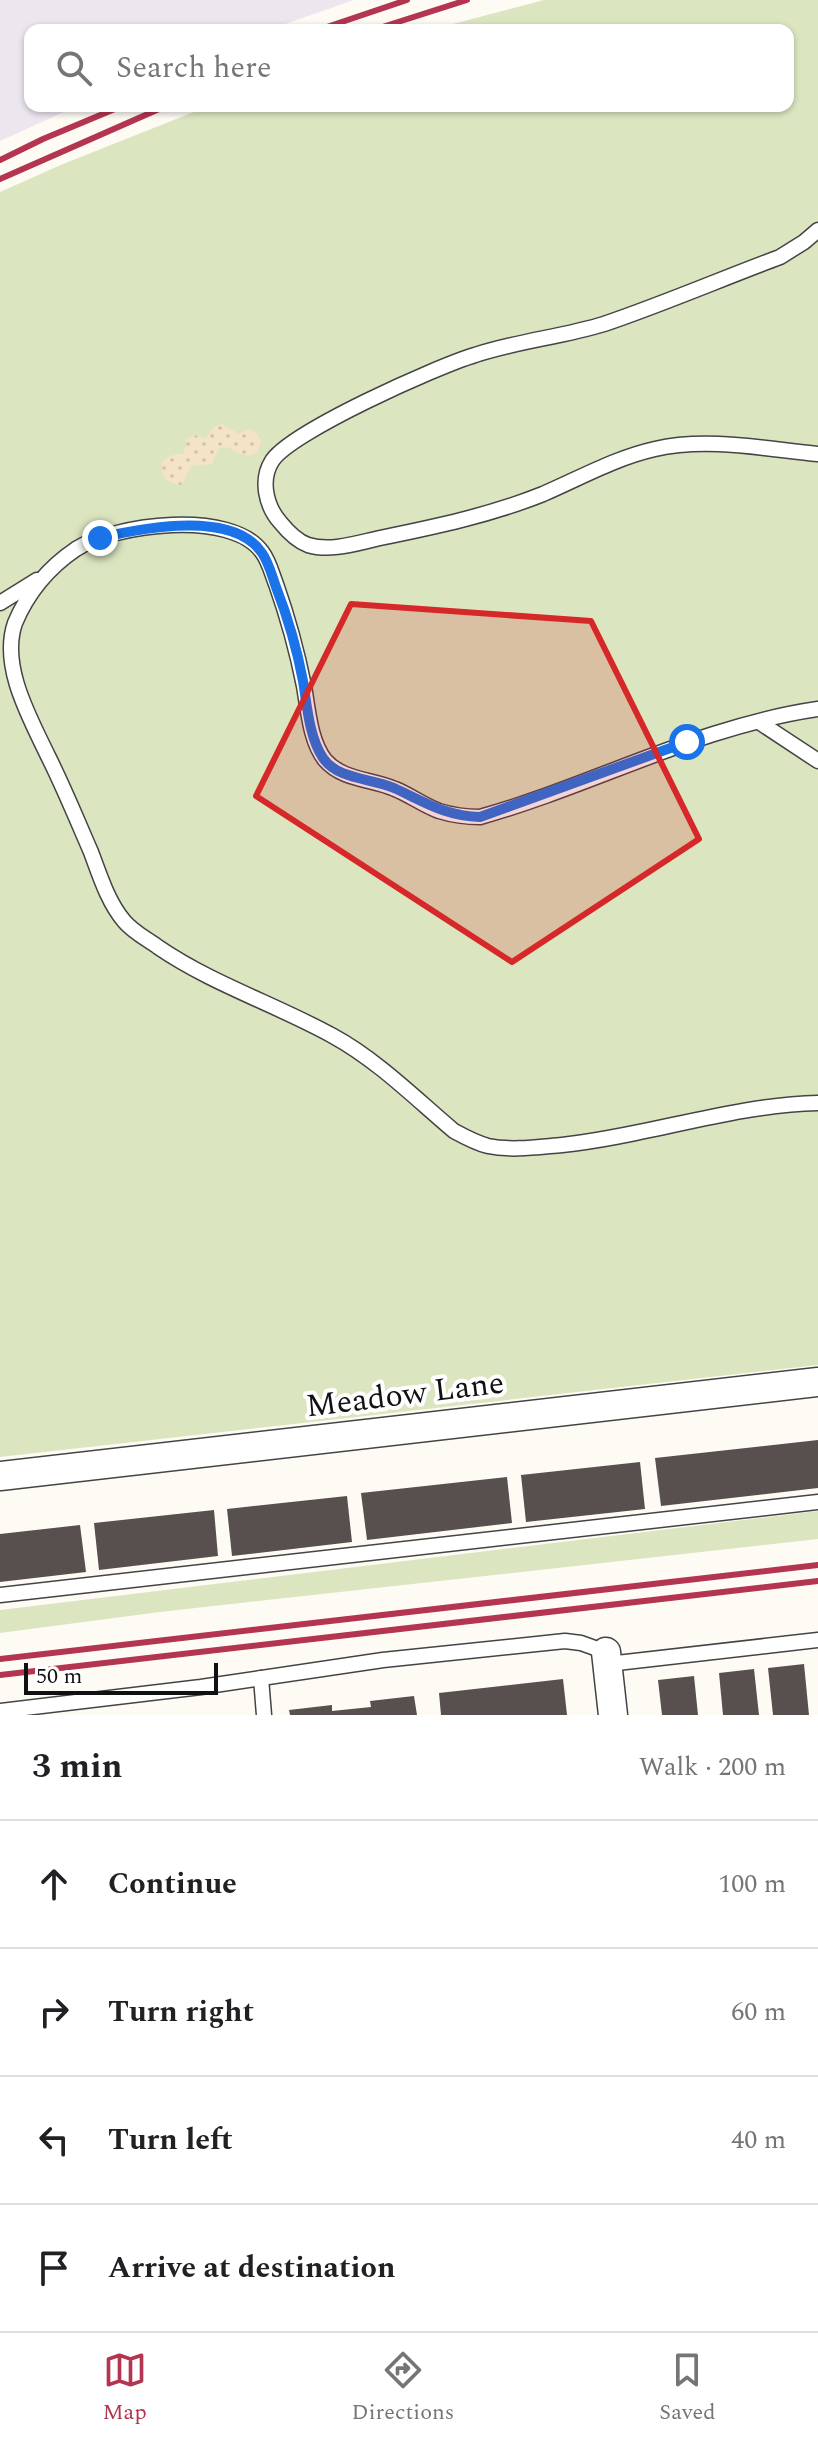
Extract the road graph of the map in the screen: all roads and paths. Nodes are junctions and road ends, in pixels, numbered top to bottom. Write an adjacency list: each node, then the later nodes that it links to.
1 (818, 230): 2 (lane)
2 (818, 454)
3 (40, 579): 4 (lane); 5 (lane); 7 (lane)
4 (0, 603)
5 (5, 644): 9 (lane)
6 (818, 709): 7 (lane)
7 (759, 722): 8 (lane)
8 (818, 761)
9 (818, 1103)
10 (818, 1382): 11 (street, Meadow Lane)
11 (0, 1476)
12 (818, 1502): 13 (lane)
13 (0, 1595)
14 (818, 1640): 15 (lane)
15 (607, 1658): 16 (lane); 19 (street)
16 (261, 1678): 17 (lane); 18 (lane)
17 (1, 1712)
18 (264, 1715)
19 (613, 1715)

